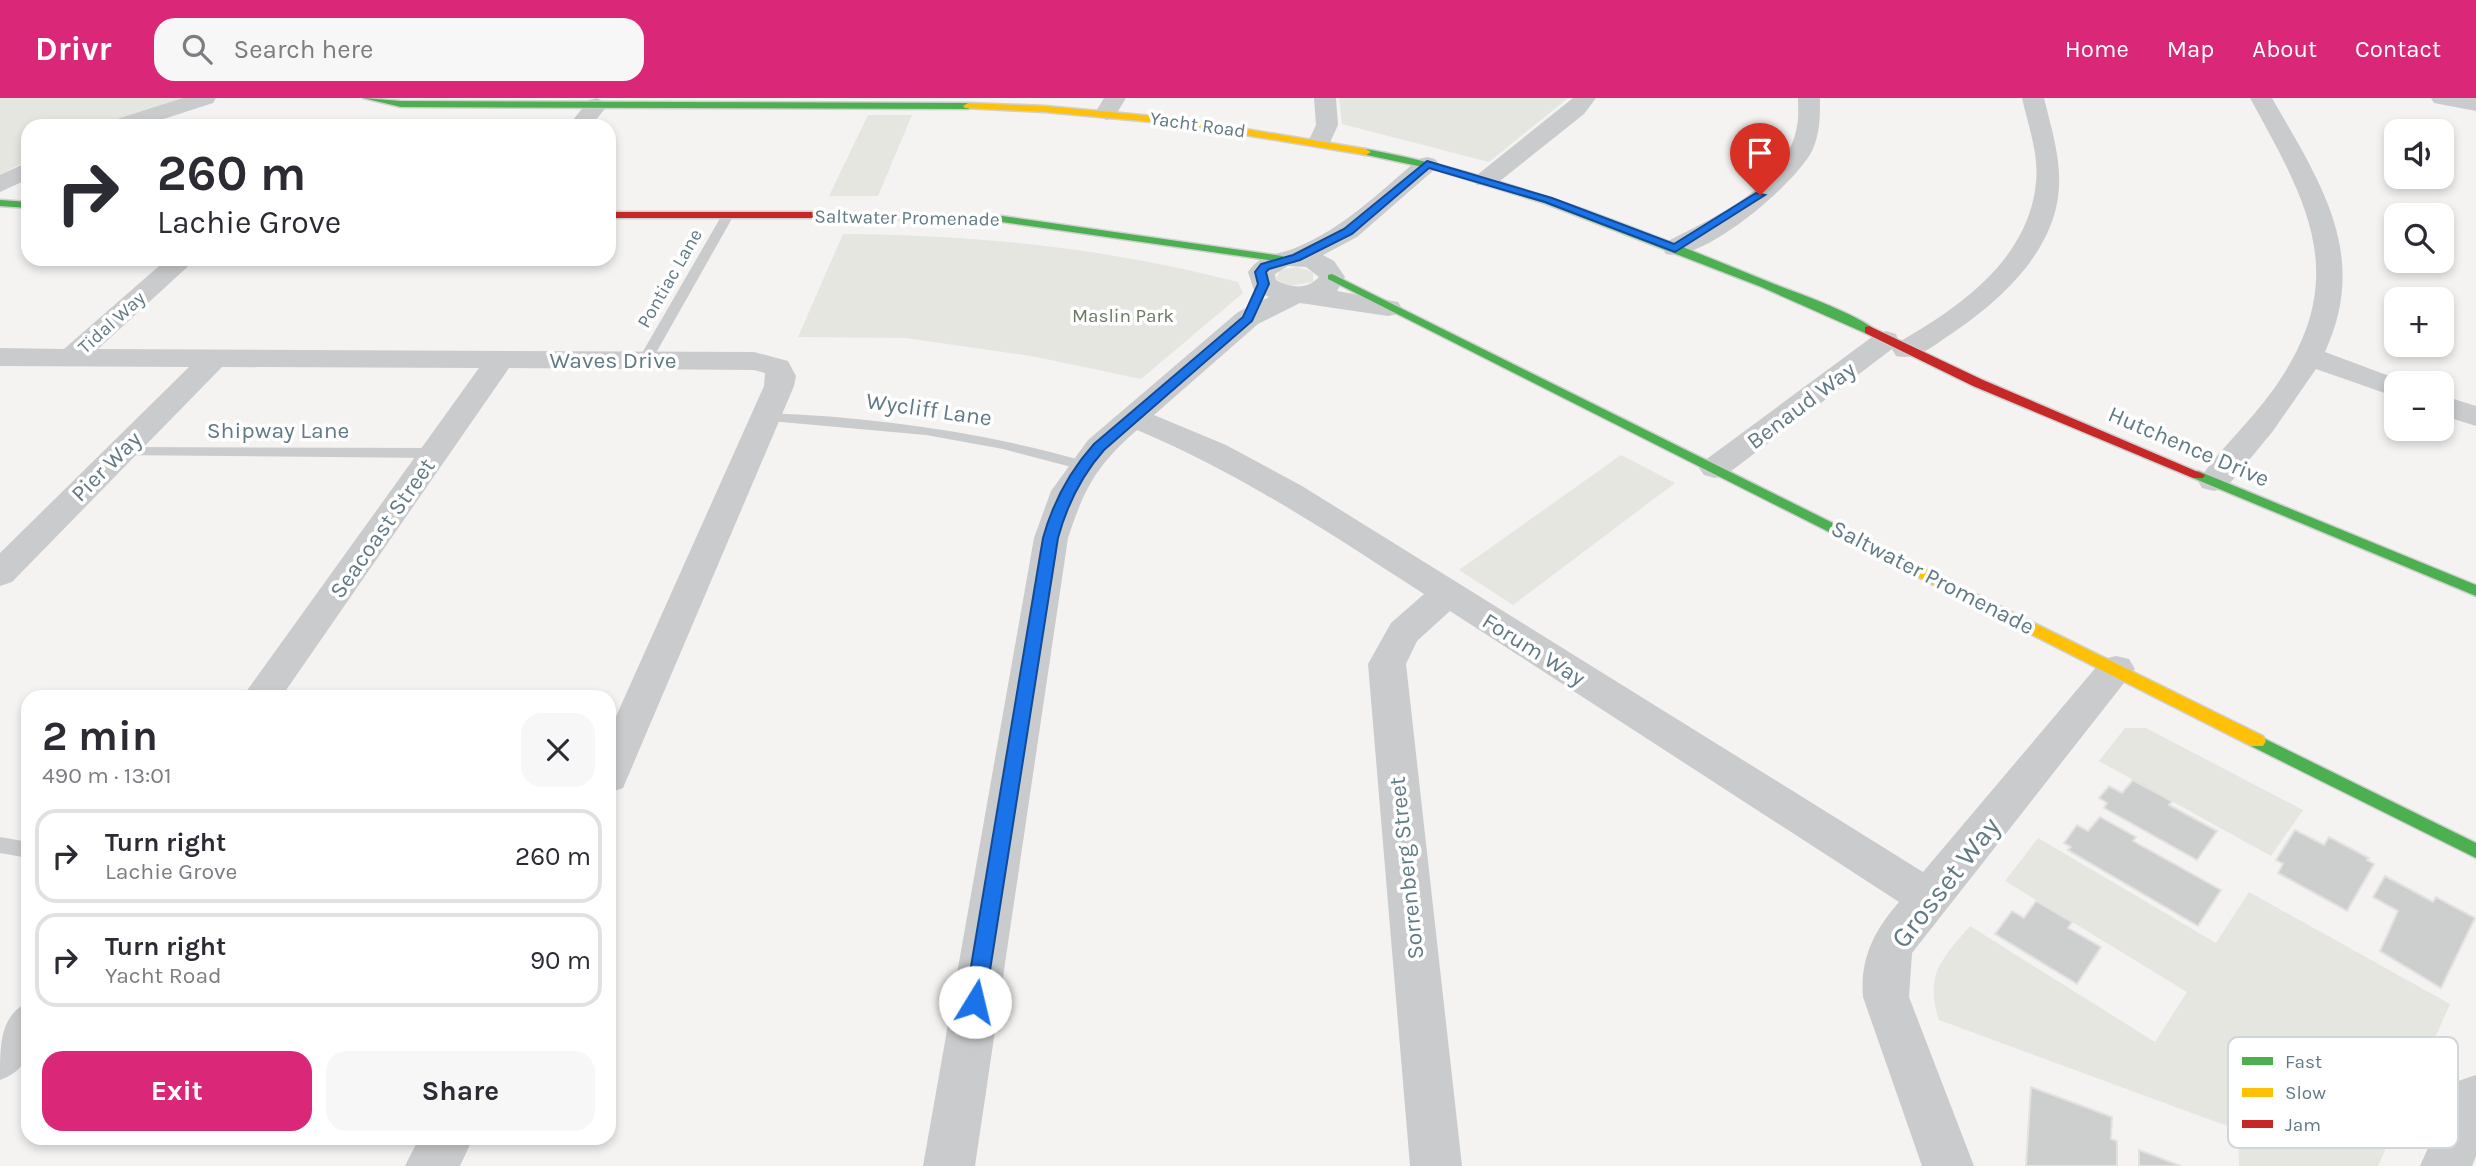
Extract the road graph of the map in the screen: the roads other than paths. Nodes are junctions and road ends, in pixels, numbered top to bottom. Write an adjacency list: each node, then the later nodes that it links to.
1 (205, 98): 13 (street)
2 (368, 98): 11 (street, Yacht Road)
3 (1325, 98): 15 (street)
4 (1585, 98): 18 (street)
5 (1809, 98): 25 (street)
6 (2033, 98): 36 (street, Benaud Way)
7 (2261, 98): 38 (street)
8 (2442, 98): 10 (street)
9 (896, 101): 11 (street, Yacht Road); 12 (street, Yacht Road)
10 (2476, 104)
11 (597, 105): 14 (street)
12 (1111, 106): 15 (street, Yacht Road)
13 (140, 119)
14 (585, 119)
15 (1320, 142): 16 (street, Yacht Road)
16 (1427, 164): 18 (street, Yacht Road); 24 (street)
17 (21, 173): 19 (street)
18 (1486, 180): 25 (street, Yacht Road)
19 (0, 185)
20 (0, 203): 21 (street)
21 (21, 204)
22 (616, 215): 23 (street, Saltwater Promenade)
23 (728, 215): 26 (street, Saltwater Promenade); 42 (lane, Pontiac Lane)
24 (1348, 232): 27 (street); 29 (street)
25 (1675, 248): 31 (street, Yacht Road)
26 (1202, 250): 27 (street, Saltwater Promenade); 30 (street, Saltwater Promenade)
27 (1289, 259): 29 (street); 30 (street)
28 (175, 266): 39 (street, Tidal Way)
29 (1332, 275): 32 (street); 33 (street, Saltwater Promenade)
30 (1262, 281): 32 (street, Saltwater Promenade); 34 (street)
31 (1754, 281): 35 (street, Yacht Road)
32 (1301, 294): 33 (street, Saltwater Promenade); 34 (street)
33 (1388, 308): 51 (street, Saltwater Promenade)
34 (1248, 318): 46 (street)
35 (1847, 321): 36 (street, Yacht Road)
36 (1896, 345): 51 (street, Benaud Way); 52 (street, Hutchence Drive)
37 (0, 357): 39 (street, Waves Drive)
38 (2311, 357): 43 (street); 52 (street)
39 (72, 358): 40 (street, Waves Drive)
40 (213, 359): 41 (street, Waves Drive); 48 (street, Pier Way)
41 (501, 359): 42 (street, Waves Drive); 49 (street, Seacoast Street)
42 (645, 360): 45 (street, Waves Drive)
43 (2384, 384)
44 (2454, 409): 47 (street)
45 (765, 417): 50 (lane, Wycliff Lane); 58 (street, Waves Drive)
46 (1132, 417): 50 (street); 55 (street, Forum Way)
47 (2476, 417)
48 (120, 452): 49 (lane, Shipway Lane); 53 (street, Pier Way)
49 (435, 453): 57 (street, Seacoast Street)
50 (1083, 465): 70 (street)
51 (1715, 468): 56 (street, Saltwater Promenade)
52 (2214, 481): 54 (street, Hutchence Drive)
53 (0, 574)
54 (2476, 591)
55 (1448, 595): 62 (street, Forum Way); 71 (street, Sorrenberg Street)
56 (2116, 669): 61 (street, Saltwater Promenade); 62 (street, Grosset Way)
57 (266, 690)
58 (616, 761)
59 (0, 845): 60 (lane)
60 (21, 849)
61 (2476, 851)
62 (1928, 898): 72 (street, Grosset Way)
63 (21, 1032): 64 (street)
64 (0, 1058)
65 (2476, 1098): 66 (street)
66 (2458, 1139)
67 (444, 1145): 69 (street)
68 (2454, 1148): 73 (street)
69 (431, 1166)
70 (949, 1166)
71 (1436, 1166)
72 (1948, 1166)
73 (2446, 1166)

